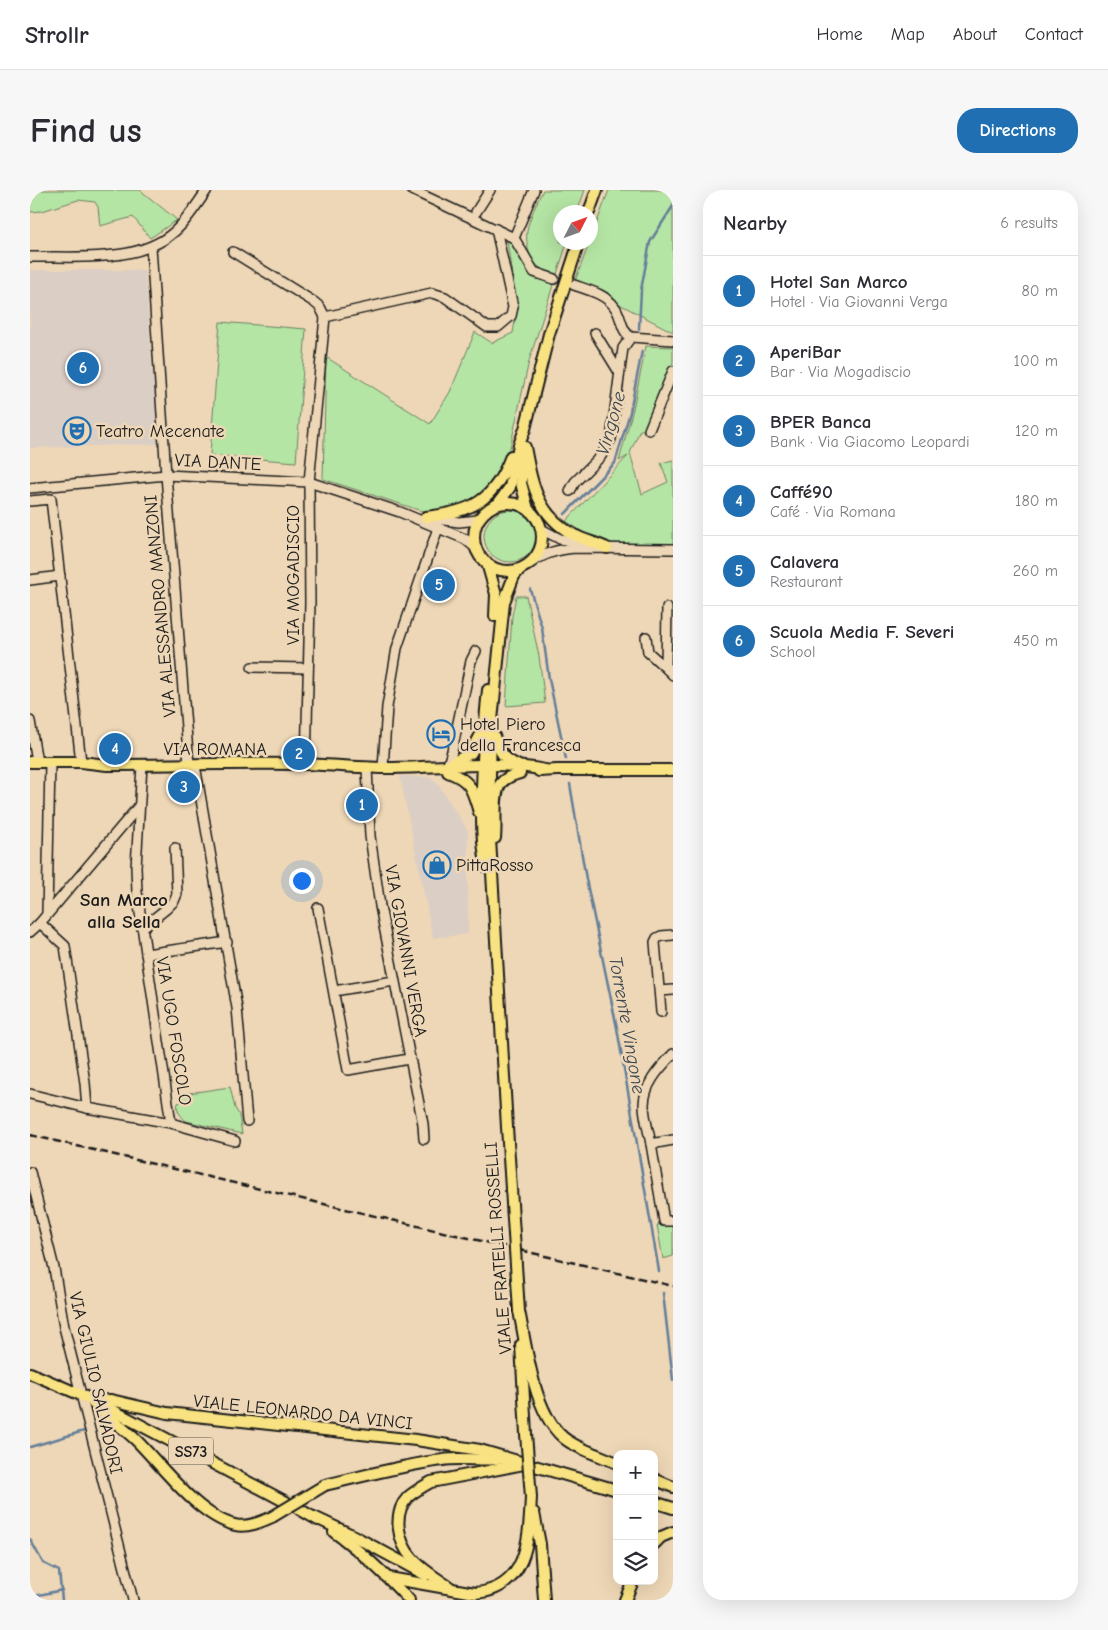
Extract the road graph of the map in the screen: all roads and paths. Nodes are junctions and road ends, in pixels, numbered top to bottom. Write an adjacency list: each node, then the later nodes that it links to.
1 (207, 190): 10 (street)
2 (412, 190): 8 (street)
3 (490, 190): 7 (street)
4 (534, 190): 9 (street)
5 (597, 190): 6 (main road)
6 (592, 205)
7 (476, 212)
8 (496, 229): 9 (street); 16 (street)
9 (514, 238): 14 (street)
10 (150, 247): 13 (street); 24 (street, VIA ALESSANDRO MANZONI)
11 (576, 250): 23 (main road)
12 (233, 252): 16 (street)
13 (30, 256)
14 (554, 279)
15 (574, 286): 18 (street)
16 (325, 317): 25 (street, VIA MOGADISCIO)
17 (595, 333): 20 (street)
18 (631, 337): 19 (street); 20 (street)
19 (673, 340)
20 (619, 372): 27 (street)
21 (673, 372): 22 (street)
22 (649, 430)
23 (522, 446): 29 (main road); 30 (main road); 32 (main road); 36 (main road)
24 (166, 475): 25 (street, VIA DANTE); 26 (street, VIA DANTE); 56 (street, VIA ALESSANDRO MANZONI)
25 (310, 482): 31 (street, VIA DANTE); 47 (street, VIA MOGADISCIO)
26 (30, 488)
27 (570, 491)
28 (30, 501): 41 (street)
29 (498, 504): 30 (main road); 33 (main road)
30 (528, 509): 35 (main road)
31 (400, 512): 32 (street, VIA DANTE); 34 (street, VIA DANTE)
32 (426, 517): 33 (street, VIA DANTE)
33 (478, 520): 37 (main road)
34 (438, 528): 37 (street, VIA DANTE); 58 (street)
35 (541, 529): 36 (street); 40 (main road)
36 (607, 548): 38 (street); 40 (street)
37 (477, 549): 39 (main road)
38 (673, 549)
39 (486, 563): 40 (main road); 50 (main road, VIALE FRATELLI ROSSELLI)
40 (524, 566): 50 (main road, VIALE FRATELLI ROSSELLI)
41 (60, 576): 42 (street); 52 (street)
42 (30, 580)
43 (667, 608): 48 (street)
44 (646, 637): 48 (street)
45 (476, 651): 59 (street)
46 (252, 667): 47 (street, VIA MOGADISCIO)
47 (308, 668): 54 (street, VIA MOGADISCIO)
48 (670, 672)
49 (30, 721): 51 (street)
50 (487, 730): 59 (main road); 60 (main road, VIALE FRATELLI ROSSELLI); 61 (main road)
51 (33, 762): 53 (main road, VIA ROMANA)
52 (81, 762): 53 (main road, VIA ROMANA); 55 (main road, VIA ROMANA)
53 (50, 763): 69 (street)
54 (306, 764): 56 (main road, VIA ROMANA); 57 (main road, VIA ROMANA)
55 (142, 765): 56 (main road, VIA ROMANA); 63 (street, VIA UGO FOSCOLO)
56 (192, 765): 74 (street, VIA ALESSANDRO MANZONI)
57 (367, 767): 58 (main road, VIA ROMANA); 76 (street, VIA GIOVANNI VERGA)
58 (383, 768): 59 (main road, VIA ROMANA)
59 (448, 769): 60 (main road, VIA ROMANA); 64 (main road)
60 (486, 769): 61 (main road, VIA ROMANA); 64 (main road, VIALE FRATELLI ROSSELLI); 66 (main road, VIALE FRATELLI ROSSELLI)
61 (520, 770): 62 (main road, VIA ROMANA); 66 (main road)
62 (673, 770)
63 (140, 806): 69 (street); 71 (street, VIA UGO FOSCOLO)
64 (482, 821): 67 (main road, VIALE FRATELLI ROSSELLI)
65 (175, 848): 71 (street)
66 (492, 871): 67 (main road, VIALE FRATELLI ROSSELLI)
67 (493, 892): 93 (main road, VIALE FRATELLI ROSSELLI, bridge)
68 (318, 908): 78 (street)
69 (47, 914): 70 (street)
70 (40, 923): 72 (street); 84 (street)
71 (142, 928): 75 (street, VIA UGO FOSCOLO)
72 (30, 932)
73 (673, 935): 79 (street)
74 (226, 942): 75 (street); 85 (street, VIA ALESSANDRO MANZONI)
75 (146, 954): 86 (street, VIA UGO FOSCOLO)
76 (394, 981): 78 (street); 82 (street, VIA GIOVANNI VERGA)
77 (673, 990): 79 (street)
78 (334, 991): 82 (street)
79 (660, 991): 80 (street)
80 (662, 1012)
81 (673, 1054): 90 (street)
82 (409, 1059): 87 (street, VIA GIOVANNI VERGA)
83 (30, 1094): 84 (street)
84 (87, 1108): 86 (street)
85 (247, 1121)
86 (172, 1122): 89 (street)
87 (424, 1139)
88 (673, 1140): 90 (street)
89 (235, 1141)
90 (651, 1144): 92 (street)
91 (30, 1172): 95 (street, VIA GIULIO SALVADORI)
92 (669, 1221)
93 (519, 1311): 97 (main road); 102 (main road, VIALE FRATELLI ROSSELLI, bridge)
94 (30, 1373): 95 (main road, SS73)
95 (88, 1397): 96 (main road, VIALE LEONARDO DA VINCI); 96 (main road, VIALE LEONARDO DA VINCI, bridge); 103 (main road, SS73); 114 (street, VIA GIULIO SALVADORI)
96 (508, 1457): 98 (main road, VIALE LEONARDO DA VINCI)
97 (613, 1460)
98 (526, 1463): 101 (main road, VIALE LEONARDO DA VINCI); 113 (main road)
99 (658, 1481): 100 (main road)
100 (673, 1487)
101 (613, 1489)
102 (531, 1497): 113 (main road); 116 (main road, VIALE FRATELLI ROSSELLI)
103 (286, 1502)
104 (658, 1503): 105 (main road)
105 (673, 1508)
106 (298, 1509): 107 (main road)
107 (314, 1517): 110 (main road); 111 (main road)
108 (673, 1532): 109 (main road)
109 (658, 1540)
110 (404, 1564): 111 (main road); 113 (main road)
111 (389, 1578): 113 (main road); 115 (main road)
112 (631, 1585): 117 (main road)
113 (451, 1588)
114 (133, 1600)
115 (409, 1600)
116 (544, 1600)
117 (625, 1600)

